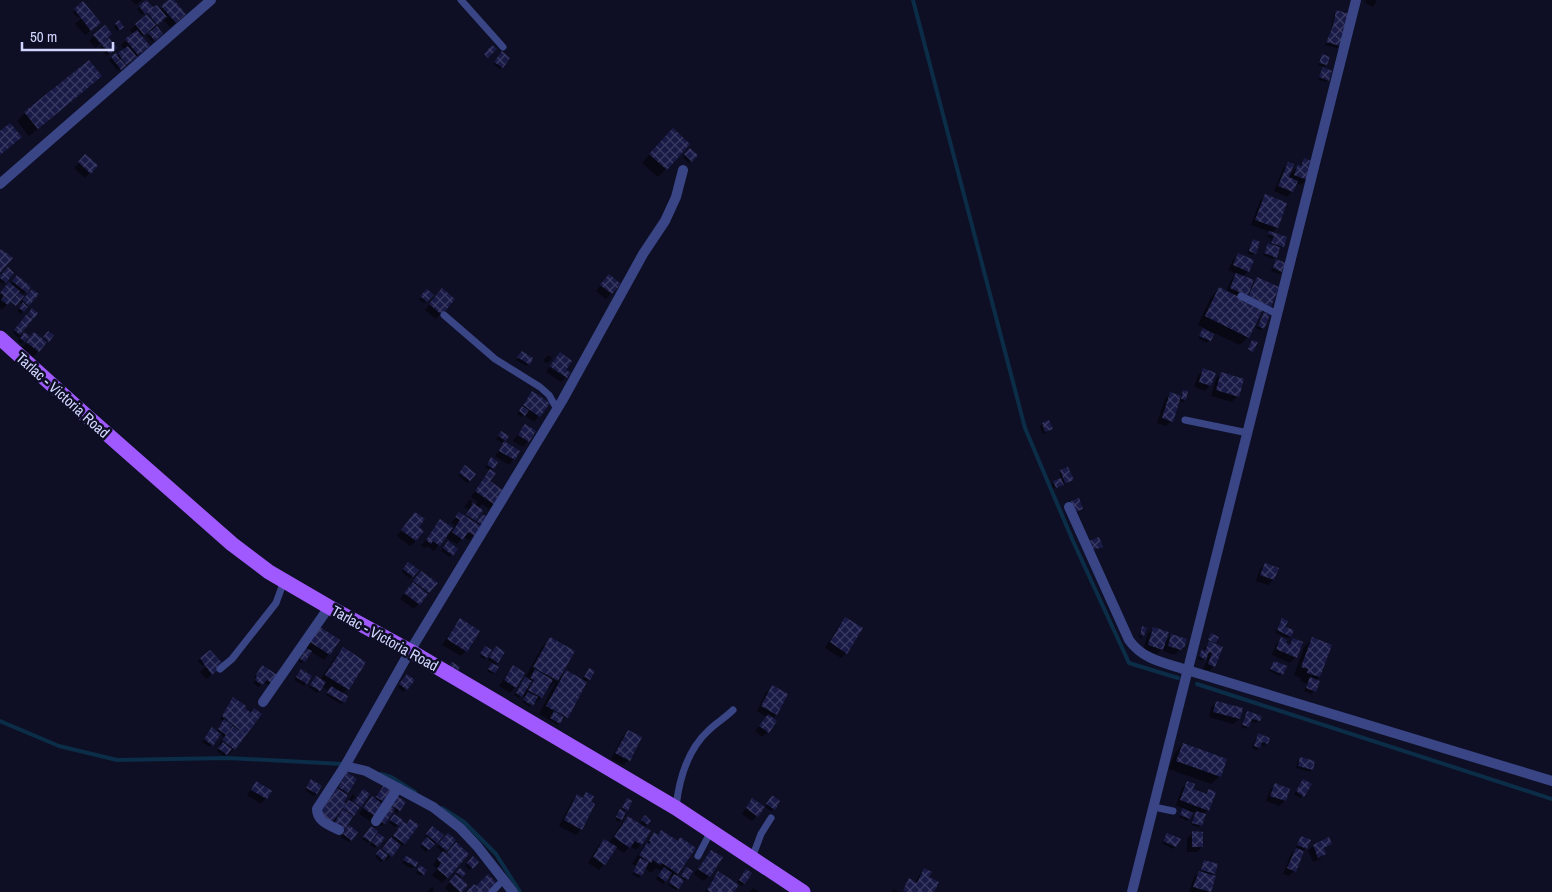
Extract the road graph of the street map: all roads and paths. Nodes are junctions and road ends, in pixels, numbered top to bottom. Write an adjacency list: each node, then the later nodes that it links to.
1 (211, 0): 6 (street)
2 (461, 0): 4 (lane)
3 (1356, 0): 8 (street)
4 (503, 47)
5 (683, 170): 11 (street)
6 (0, 184)
7 (1241, 296): 8 (lane)
8 (1276, 314): 13 (street)
9 (444, 315): 11 (lane)
10 (0, 338): 15 (main road, Tarlac - Victoria Road)
11 (557, 409): 17 (street)
12 (1185, 420): 13 (lane)
13 (1248, 433): 19 (street)
14 (1069, 507): 19 (street)
15 (284, 580): 16 (main road, Tarlac - Victoria Road); 18 (lane)
16 (329, 607): 17 (main road, Tarlac - Victoria Road); 20 (street)
17 (410, 651): 22 (street); 26 (main road, Tarlac - Victoria Road)
18 (220, 669)
19 (1187, 670): 23 (street); 25 (street)
20 (263, 702)
21 (733, 710): 26 (lane)
22 (345, 766): 24 (street); 30 (street)
23 (1552, 781)
24 (398, 788): 29 (street); 34 (street)
25 (1154, 807): 27 (lane); 38 (street)
26 (676, 808): 31 (main road, Tarlac - Victoria Road)
27 (1174, 811)
28 (771, 818): 33 (lane)
29 (376, 821)
30 (340, 830)
31 (711, 831): 32 (lane); 33 (main road, Tarlac - Victoria Road)
32 (698, 856)
33 (752, 858): 37 (main road, Tarlac - Victoria Road)
34 (504, 879): 35 (lane); 36 (street)
35 (492, 892)
36 (513, 892)
37 (803, 892)
38 (1132, 892)

